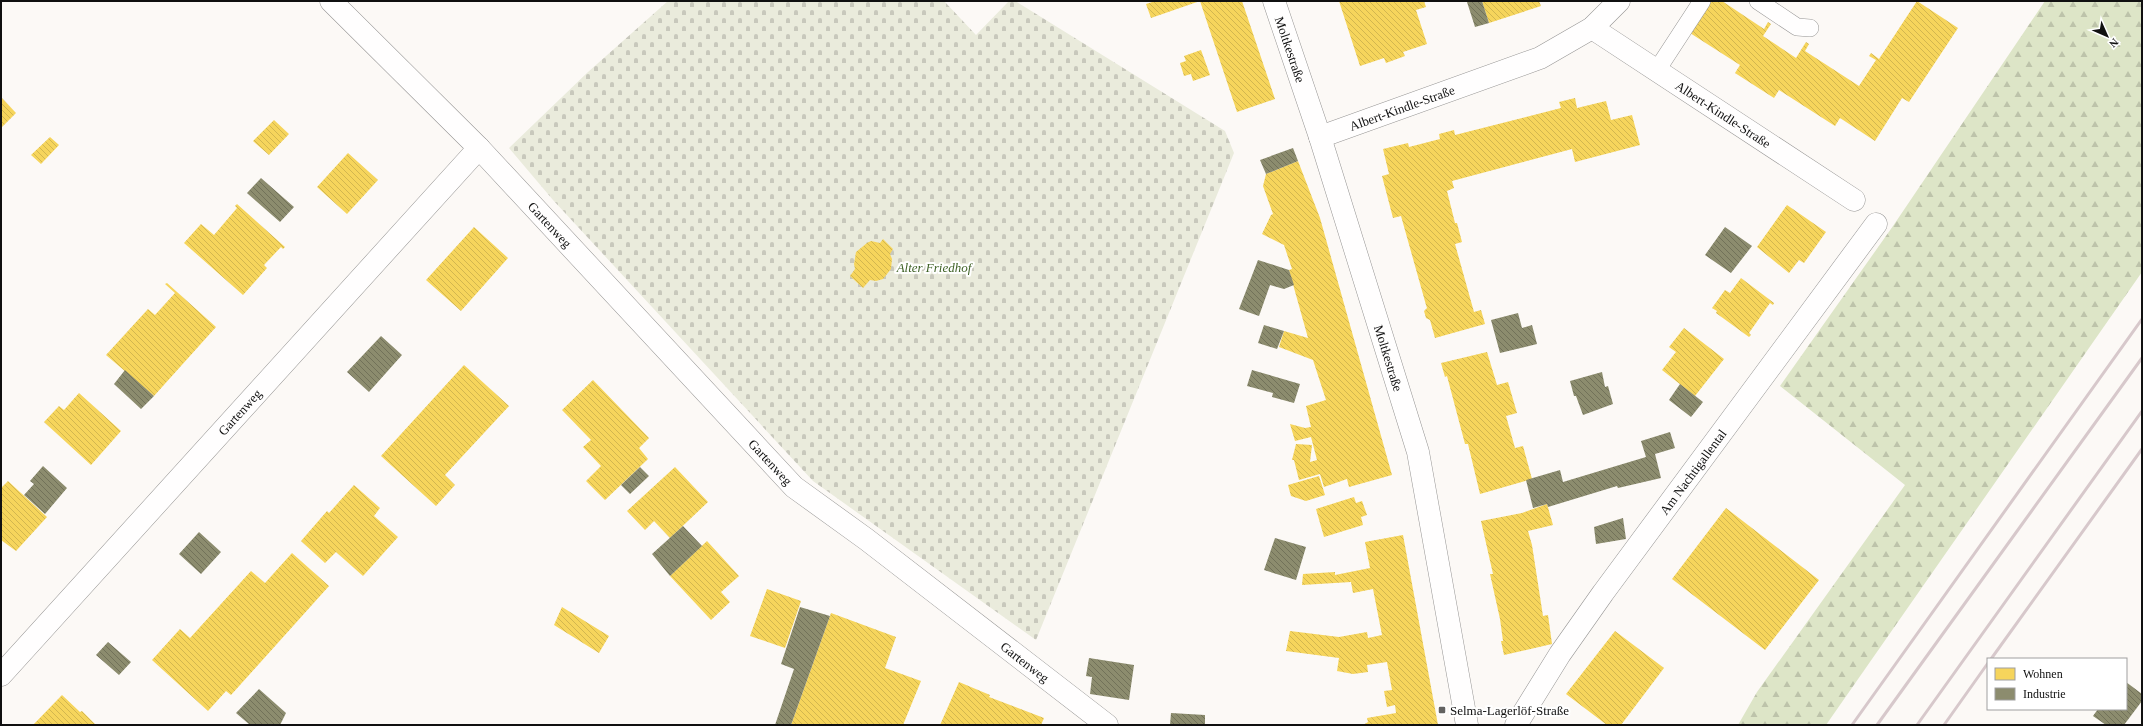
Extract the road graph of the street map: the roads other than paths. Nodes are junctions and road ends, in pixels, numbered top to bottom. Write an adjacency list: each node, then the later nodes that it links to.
1 (330, 1): 10 (street, Gartenweg)
2 (1274, 1): 9 (street, Moltkestraße)
3 (1619, 1): 6 (street, Albert-Kindle-Straße)
4 (1702, 1): 8 (lane)
5 (1758, 1): 7 (lane)
6 (1592, 28): 8 (street, Albert-Kindle-Straße); 9 (street, Albert-Kindle-Straße)
7 (1810, 28)
8 (1657, 70): 11 (street, Albert-Kindle-Straße)
9 (1320, 138): 15 (street, Moltkestraße)
10 (479, 148): 13 (street, Gartenweg); 14 (street, Gartenweg)
11 (1854, 200)
12 (1876, 224): 16 (street, Am Nachtigallental)
13 (1, 676)
14 (1107, 725)
15 (1466, 725)
16 (1516, 725)

